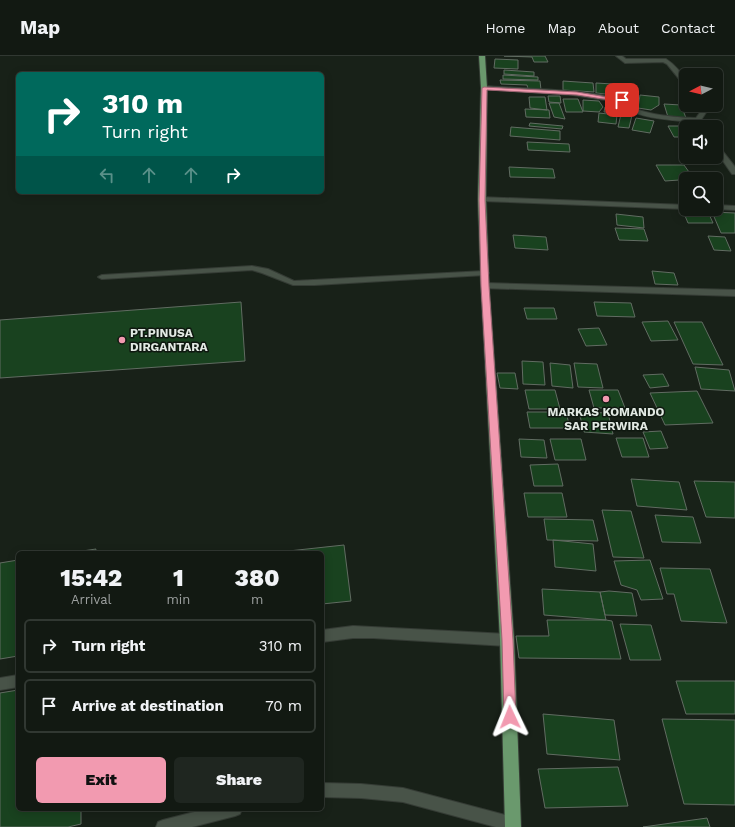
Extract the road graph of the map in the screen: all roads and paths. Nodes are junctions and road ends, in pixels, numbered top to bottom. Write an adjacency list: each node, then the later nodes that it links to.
1 (482, 56): 5 (main road)
2 (619, 56): 3 (street)
3 (656, 58): 4 (street)
4 (679, 75)
5 (484, 88): 7 (street); 11 (main road)
6 (703, 112): 8 (street)
7 (679, 120)
8 (698, 120)
9 (723, 156): 10 (street)
10 (735, 172)
11 (482, 200): 12 (street); 15 (main road)
12 (679, 207)
13 (723, 207): 14 (street)
14 (735, 208)
15 (485, 273): 16 (lane); 17 (main road)
16 (102, 277)
17 (485, 286): 18 (street); 20 (main road)
18 (735, 293)
19 (324, 636): 20 (lane)
20 (507, 640): 25 (main road)
21 (16, 681): 22 (lane)
22 (0, 684)
23 (324, 790): 25 (lane)
24 (227, 811): 26 (lane)
25 (513, 826)
26 (163, 827)

